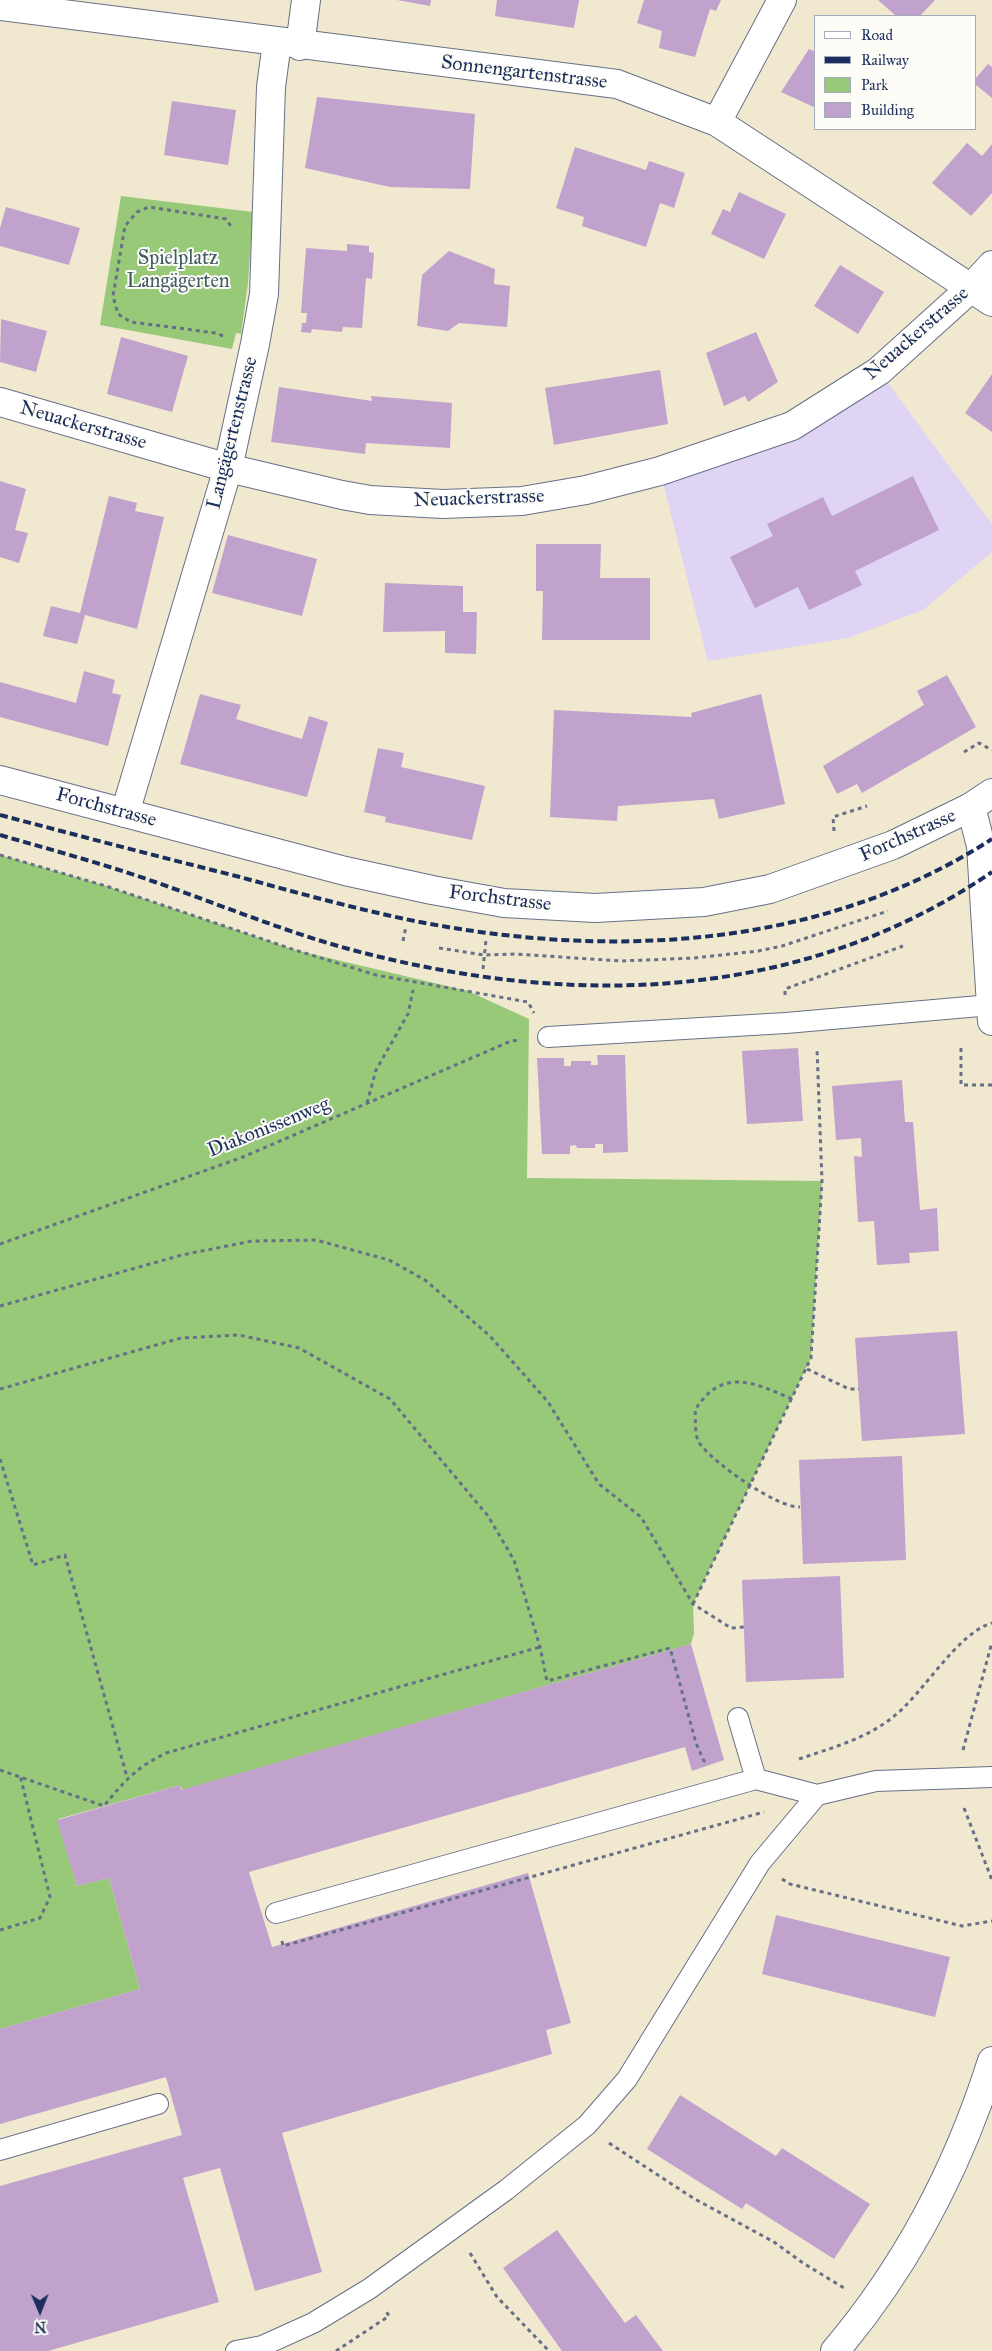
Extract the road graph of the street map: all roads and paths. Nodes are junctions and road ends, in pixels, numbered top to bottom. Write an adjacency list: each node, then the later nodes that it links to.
1 (306, 0): 4 (street, Langägertenstrasse)
2 (782, 0): 5 (street)
3 (0, 6): 4 (street, Sonnengartenstrasse)
4 (288, 44): 5 (street, Sonnengartenstrasse); 9 (street, Langägertenstrasse)
5 (717, 122): 8 (street, Sonnengartenstrasse)
6 (236, 235): 9 (path)
7 (992, 265): 8 (street, Neuackerstrasse)
8 (982, 295): 11 (street, Neuackerstrasse)
9 (255, 344): 11 (street, Langägertenstrasse)
10 (0, 402): 11 (street, Neuackerstrasse)
11 (228, 468): 17 (street, Langägertenstrasse)
12 (992, 750): 13 (path)
13 (964, 752)
14 (0, 780): 17 (street, Forchstrasse)
15 (981, 800): 17 (street, Forchstrasse); 30 (street)
16 (867, 806): 18 (path)
17 (125, 813)
18 (834, 835)
19 (0, 856): 32 (path)
20 (888, 911): 26 (path)
21 (406, 926): 23 (path)
22 (486, 940): 26 (path)
23 (403, 941)
24 (903, 946): 28 (path)
25 (439, 948): 26 (path)
26 (484, 955): 27 (path)
27 (483, 969)
28 (785, 989)
29 (413, 990): 35 (path)
30 (991, 1013): 31 (lane)
31 (816, 1020): 32 (lane); 38 (path)
32 (548, 1037): 35 (path, Diakonissenweg)
33 (961, 1048): 34 (path)
34 (992, 1085)
35 (367, 1104): 36 (path, Diakonissenweg)
36 (0, 1244)
37 (0, 1306): 47 (path)
38 (807, 1368): 40 (path); 41 (path)
39 (0, 1389): 50 (path)
40 (859, 1389)
41 (792, 1399): 45 (path); 45 (path)
42 (0, 1459): 44 (path)
43 (0, 1476): 44 (path)
44 (6, 1480): 56 (path)
45 (749, 1486): 46 (path); 47 (path)
46 (800, 1507)
47 (693, 1604): 49 (path)
48 (992, 1623): 57 (path)
49 (744, 1627)
50 (540, 1646): 52 (path); 56 (path)
51 (738, 1718): 57 (lane)
52 (713, 1759)
53 (0, 1770): 54 (path)
54 (20, 1775): 56 (path); 63 (path)
55 (992, 1777): 58 (lane)
56 (127, 1778)
57 (756, 1779): 58 (lane); 61 (lane)
58 (817, 1795): 60 (lane)
59 (770, 1810): 61 (path)
60 (760, 1863): 62 (path); 66 (lane)
61 (276, 1913)
62 (992, 1921)
63 (0, 1930)
64 (992, 2061): 74 (street)
65 (158, 2104): 67 (lane)
66 (587, 2125): 68 (lane); 69 (path)
67 (0, 2150)
68 (454, 2228): 71 (lane); 73 (path)
69 (837, 2284)
70 (360, 2337): 72 (path)
71 (236, 2351)
72 (336, 2351)
73 (549, 2351)
74 (835, 2351)

